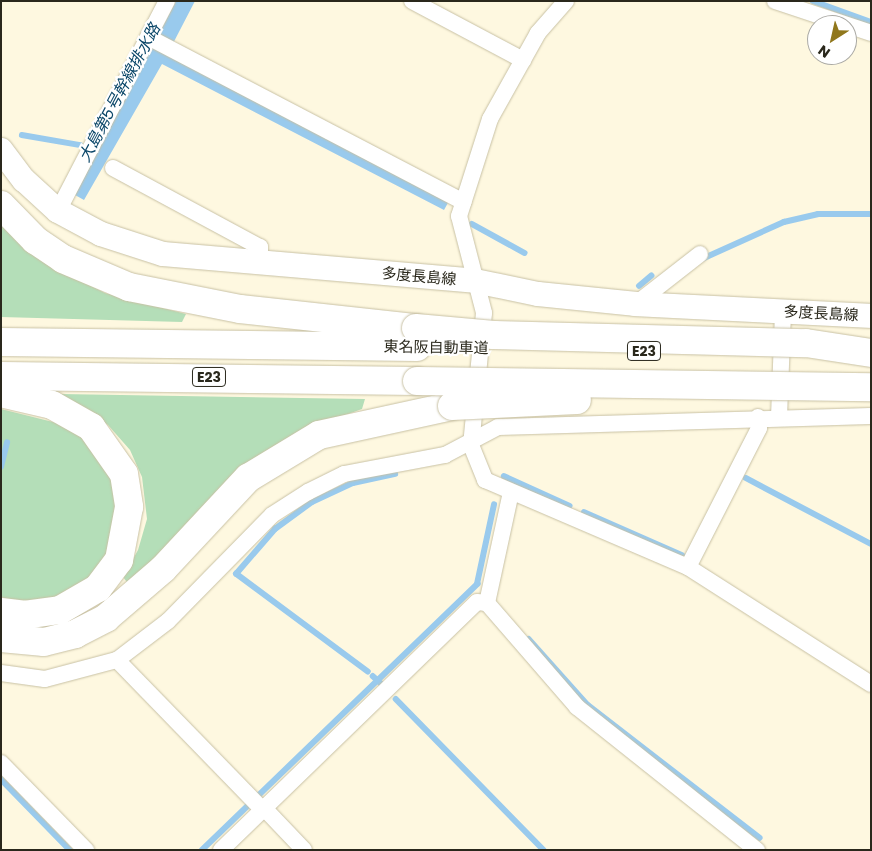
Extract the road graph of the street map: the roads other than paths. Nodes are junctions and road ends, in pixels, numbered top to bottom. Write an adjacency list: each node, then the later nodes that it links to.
1 (167, 1): 6 (street)
2 (412, 1): 7 (street)
3 (566, 1): 7 (street)
4 (775, 1): 5 (street)
5 (871, 33)
6 (150, 38): 10 (street); 12 (street)
7 (522, 60): 10 (street)
8 (1, 150): 12 (main road, 多度長島線)
9 (113, 168): 14 (street)
10 (463, 202): 15 (street)
11 (1, 205): 19 (highway)
12 (58, 210): 14 (main road, 多度長島線)
13 (700, 254): 16 (street)
14 (260, 262): 15 (main road, 多度長島線)
15 (475, 281): 16 (main road, 多度長島線); 28 (street)
16 (636, 304): 17 (main road, 多度長島線)
17 (783, 312): 18 (main road, 多度長島線); 27 (street)
18 (871, 316)
19 (416, 338): 20 (highway, 東名阪自動車道 / E23); 21 (highway, bridge)
20 (1, 342)
21 (871, 354)
22 (1, 376): 23 (highway, E23, bridge)
23 (871, 387): 33 (highway, bridge)
24 (1, 393): 32 (highway)
25 (871, 416): 27 (street)
26 (758, 417): 27 (street); 28 (street); 30 (street)
27 (779, 417)
28 (471, 445): 29 (street); 34 (street)
29 (511, 492): 30 (street); 31 (street)
30 (688, 568): 36 (street)
31 (487, 603): 38 (street); 42 (street)
32 (1, 612)
33 (1, 638)
34 (117, 660): 35 (street); 38 (street)
35 (1, 673)
36 (871, 684)
37 (1, 763): 39 (street)
38 (262, 808): 40 (street); 41 (street)
39 (86, 850)
40 (221, 850)
41 (304, 850)
42 (758, 850)

